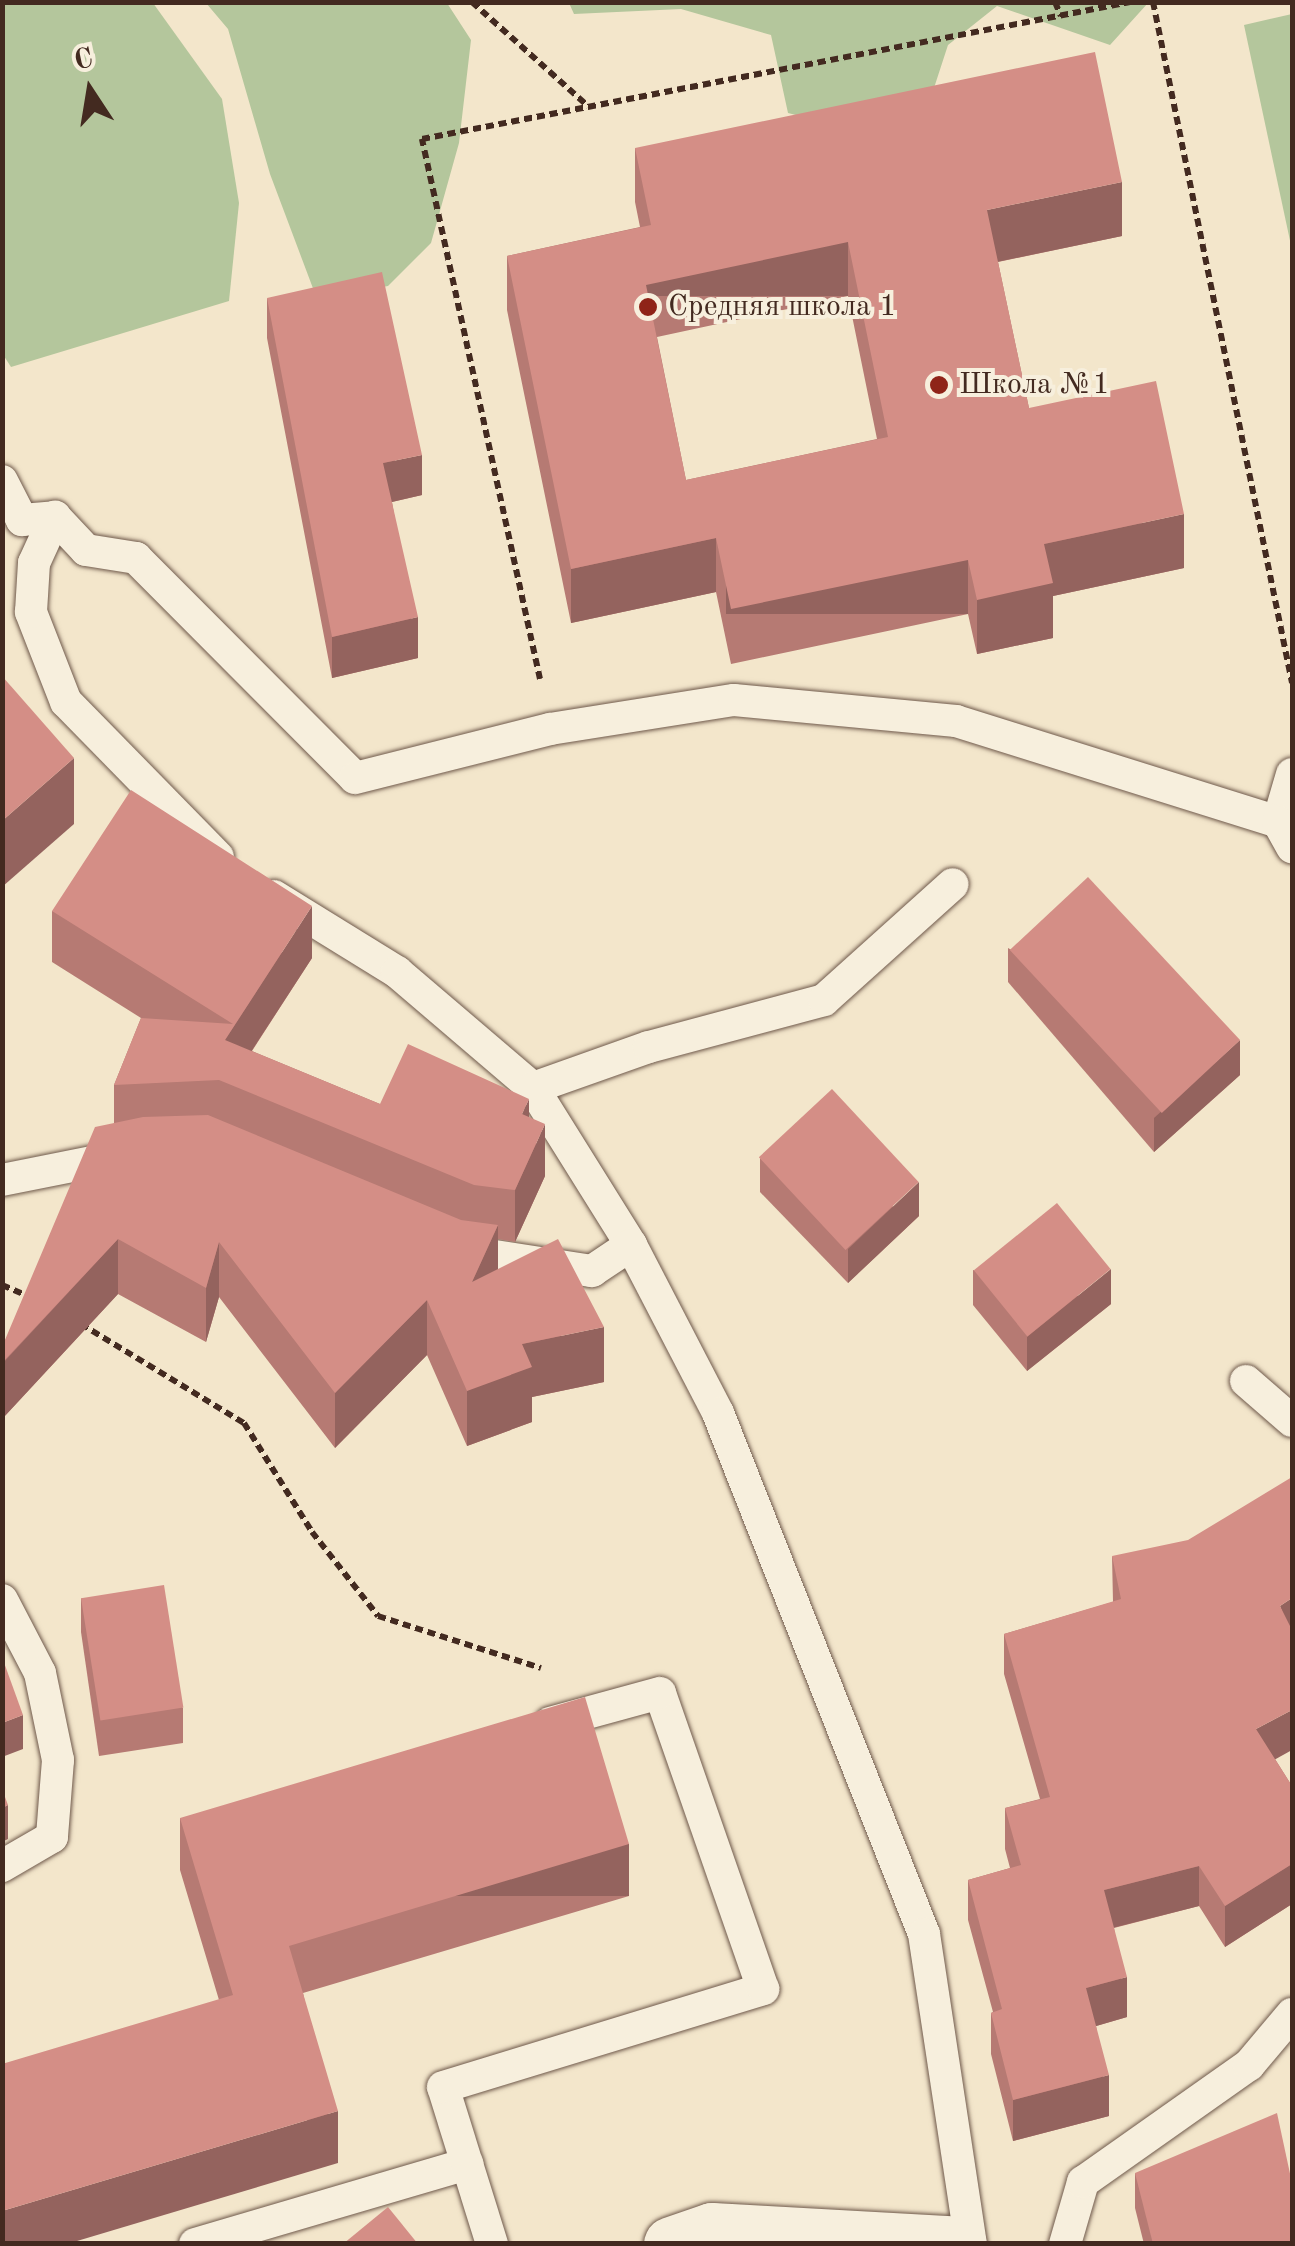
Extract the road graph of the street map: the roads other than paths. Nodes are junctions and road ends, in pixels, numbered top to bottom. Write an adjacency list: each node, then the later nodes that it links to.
1 (2, 481): 2 (lane)
2 (55, 517): 4 (lane); 6 (lane)
3 (1292, 774): 4 (lane)
4 (1285, 835)
5 (953, 884): 6 (lane)
6 (533, 1088): 10 (lane)
7 (159, 1152): 8 (lane)
8 (2, 1180)
9 (434, 1242): 10 (lane)
10 (631, 1245): 22 (lane)
11 (1246, 1381): 12 (lane)
12 (1292, 1420)
13 (2, 1600): 15 (lane)
14 (513, 1733): 17 (lane)
15 (2, 1866)
16 (1292, 2014): 23 (lane)
17 (467, 2164): 18 (lane); 19 (lane)
18 (195, 2244)
19 (492, 2244)
20 (672, 2244): 21 (street)
21 (959, 2244)
22 (971, 2244)
23 (1066, 2244)

